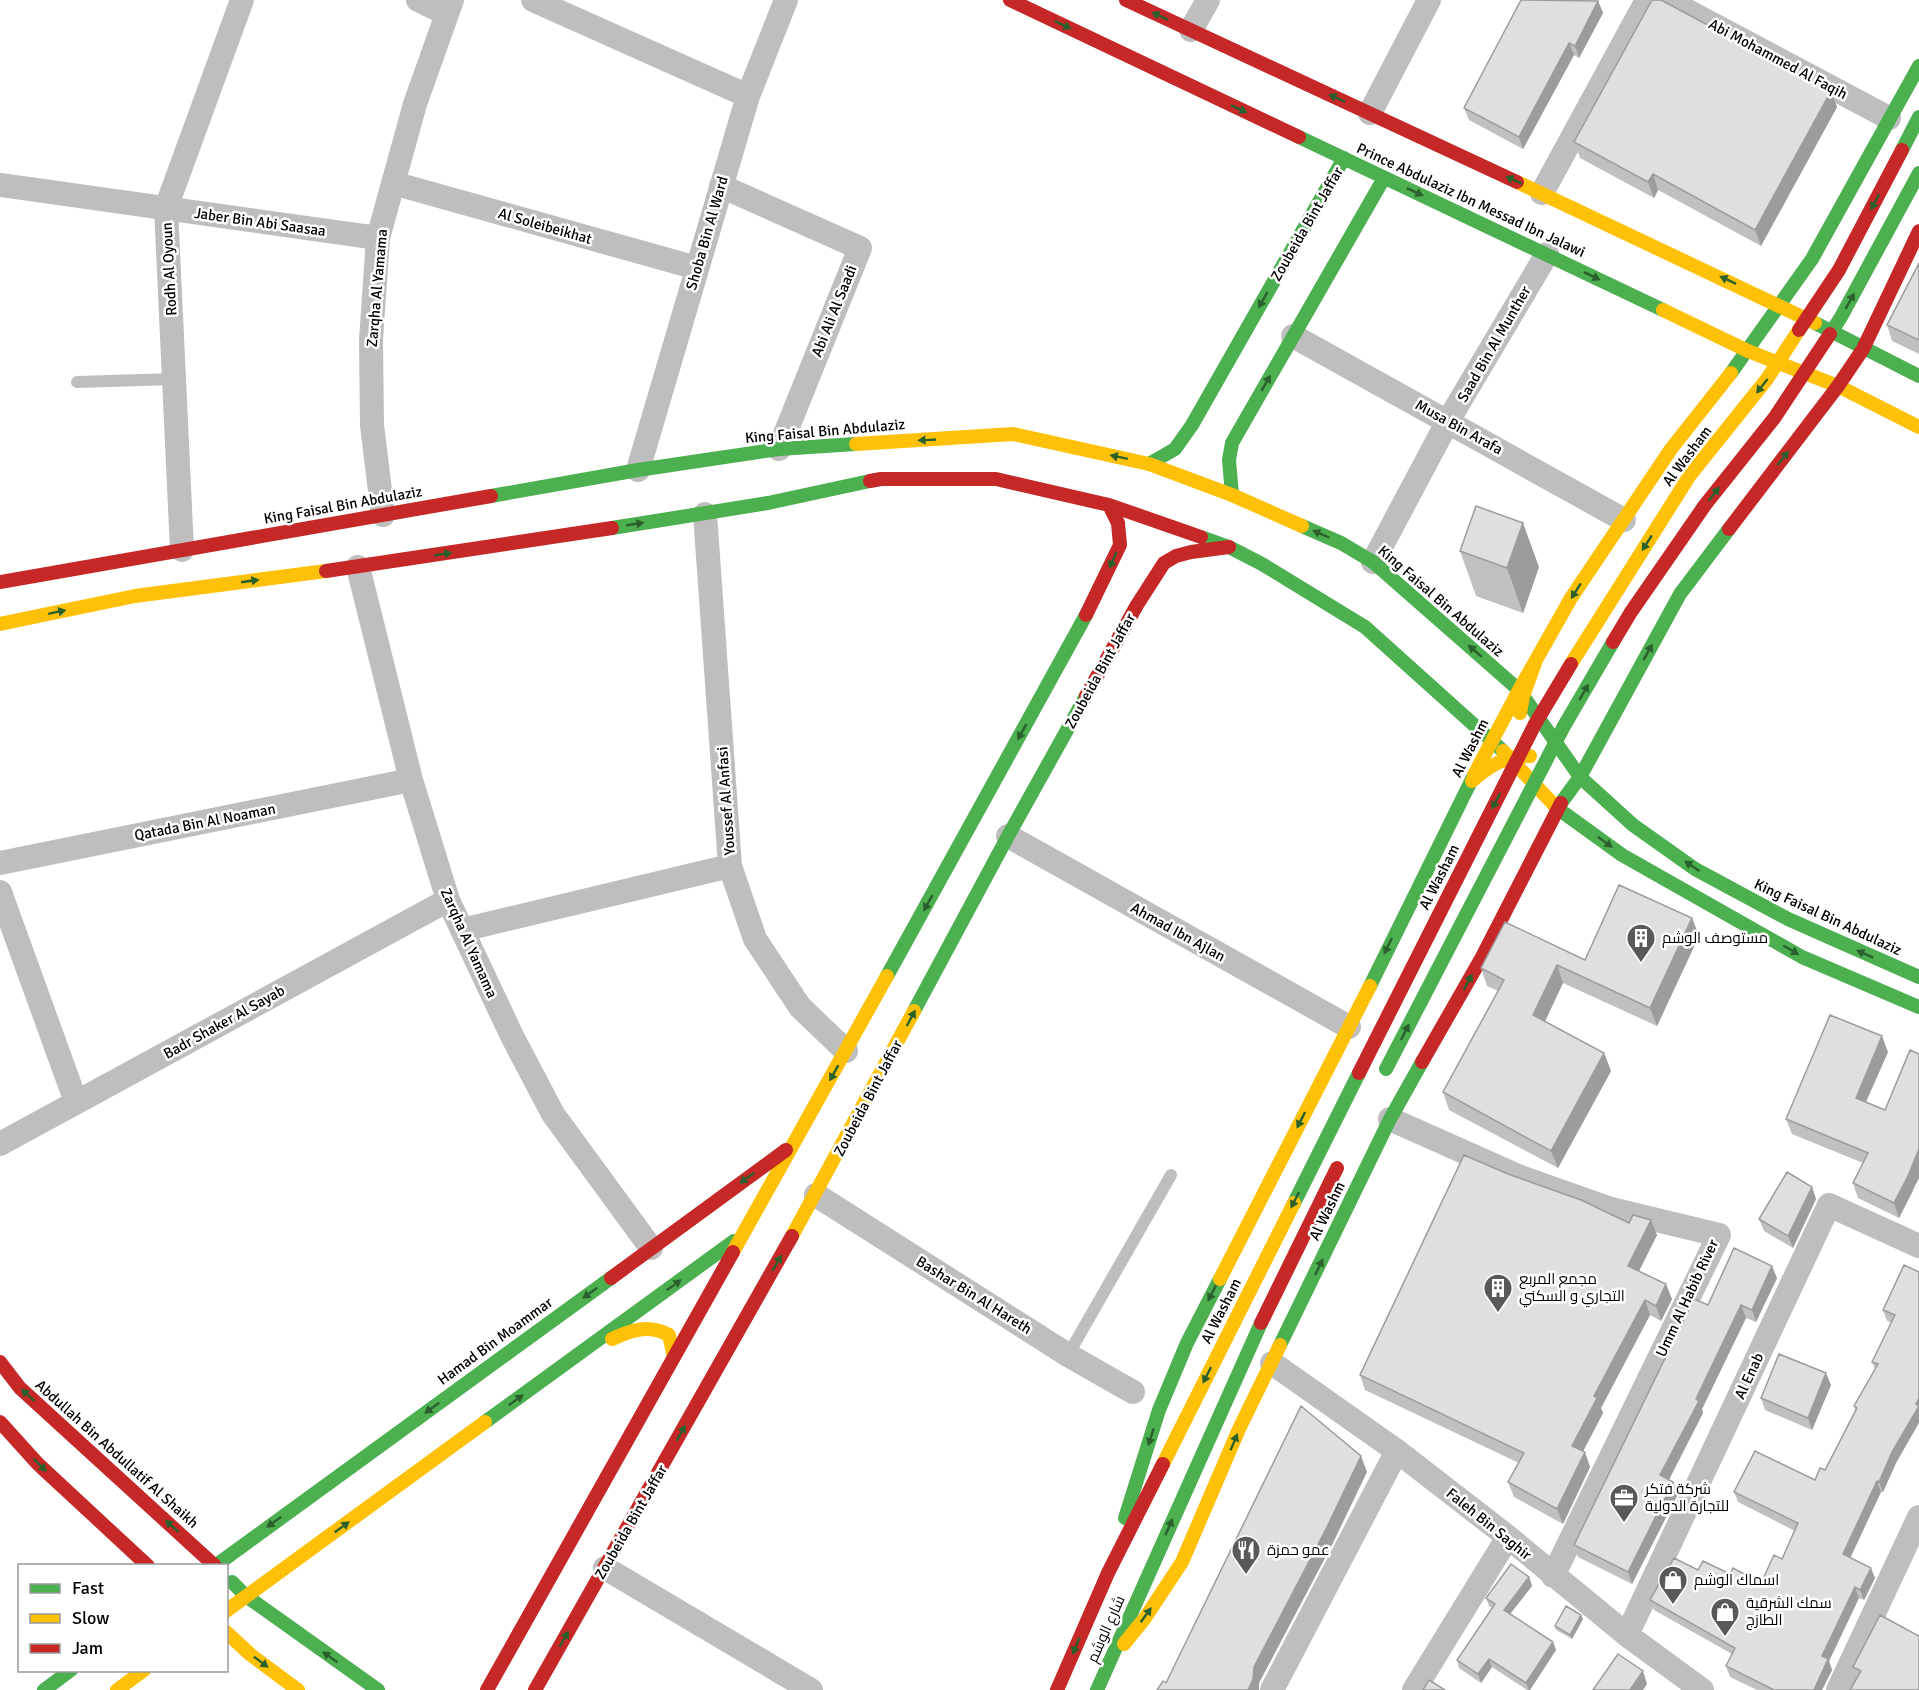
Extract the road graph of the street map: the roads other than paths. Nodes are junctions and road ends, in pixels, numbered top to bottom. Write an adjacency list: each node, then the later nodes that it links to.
1 (242, 0): 25 (street, Rodh Al Oyoun)
2 (418, 0): 11 (street)
3 (533, 0): 14 (street)
4 (786, 0): 14 (street, Shoba Bin Al Ward)
5 (1010, 0): 18 (street, Prince Abdulaziz Ibn Messad Ibn Jalawi, one-way to 18)
6 (1126, 0): 12 (street, one-way to 6)
7 (1208, 0): 12 (street)
8 (1429, 0): 15 (street)
9 (1647, 0): 24 (street)
10 (1667, 0): 17 (street, Abi Mohammed Al Faqih)
11 (449, 7): 21 (street, Zarqha Al Yamama)
12 (1191, 30): 15 (street, one-way to 12)
13 (1919, 66): 17 (street, Al Washam)
14 (748, 96): 23 (street, Shoba Bin Al Ward)
15 (1370, 113): 24 (street, one-way to 15)
16 (1919, 117): 117 (street, Al Washam, one-way to 117, bridge)
17 (1889, 118): 30 (street, Al Washam)
18 (1344, 158): 20 (street, Prince Abdulaziz Ibn Messad Ibn Jalawi); 38 (street, Zoubeida Bint Jaffar, one-way to 38)
19 (1919, 173): 86 (street, one-way to 19, bridge)
20 (1384, 178): 28 (street, Prince Abdulaziz Ibn Messad Ibn Jalawi, one-way to 28); 31 (street)
21 (393, 183): 27 (street, Zarqha Al Yamama); 29 (street, Al Soleibeikhat)
22 (0, 185): 25 (street, Jaber Bin Abi Saasaa)
23 (721, 186): 29 (street, Shoba Bin Al Ward); 44 (street, Abi Ali Al Saadi)
24 (1542, 193): 30 (street, one-way to 24)
25 (166, 208): 27 (street, Jaber Bin Abi Saasaa); 35 (street, Rodh Al Oyoun)
26 (1919, 231): 32 (street)
27 (378, 238): 50 (street, Zarqha Al Yamama)
28 (1547, 254): 33 (street, Prince Abdulaziz Ibn Messad Ibn Jalawi, one-way to 33); 40 (street, Saad Bin Al Munther)
29 (697, 268): 46 (street, Shoba Bin Al Ward)
30 (1781, 305): 32 (street); 33 (street, Al Washam)
31 (1293, 336): 39 (street, one-way to 31); 40 (street, Musa Bin Arafa)
32 (1863, 349): 34 (street); 37 (street)
33 (1748, 351): 37 (street, Prince Abdulaziz Ibn Messad Ibn Jalawi); 51 (street, Al Washam)
34 (1919, 376)
35 (174, 379): 36 (lane); 53 (street, Rodh Al Oyoun)
36 (77, 382)
37 (1838, 386): 42 (street, Prince Abdulaziz Ibn Messad Ibn Jalawi); 64 (street, one-way to 37)
38 (1206, 400): 41 (street); 45 (street, Zoubeida Bint Jaffar)
39 (1245, 419): 43 (street); 47 (street)
40 (1448, 421): 51 (street, Musa Bin Arafa); 54 (street, Saad Bin Al Munther)
41 (1208, 422)
42 (1919, 427)
43 (1224, 430)
44 (779, 449): 45 (street, King Faisal Bin Abdulaziz, one-way to 44); 46 (street, King Faisal Bin Abdulaziz)
45 (1149, 464): 47 (street, King Faisal Bin Abdulaziz)
46 (638, 470): 50 (street, King Faisal Bin Abdulaziz)
47 (1232, 495): 54 (street, King Faisal Bin Abdulaziz, one-way to 47)
48 (1109, 505): 49 (street); 52 (street); 59 (street, one-way to 59)
49 (705, 514): 55 (street, one-way to 49); 74 (street, Youssef Al Anfasi)
50 (383, 515): 53 (street, King Faisal Bin Abdulaziz)
51 (1624, 520): 62 (street, Al Washam, one-way to 62)
52 (1229, 547): 60 (street, Zoubeida Bint Jaffar); 65 (street)
53 (182, 550): 57 (street, King Faisal Bin Abdulaziz)
54 (1373, 562): 63 (street, King Faisal Bin Abdulaziz, one-way to 54)
55 (358, 567): 61 (street, one-way to 55); 69 (street, Zarqha Al Yamama)
56 (1119, 580): 59 (street)
57 (0, 582)
58 (1135, 588): 60 (street)
59 (1098, 594): 85 (street, one-way to 85)
60 (1137, 605): 72 (street, Zoubeida Bint Jaffar)
61 (0, 624)
62 (1535, 663): 63 (street, Al Washam); 64 (street)
63 (1521, 693): 65 (street, Al Washm); 66 (street); 68 (street, King Faisal Bin Abdulaziz)
64 (1618, 707): 68 (street)
65 (1492, 740): 67 (street); 70 (street, Al Washm)
66 (1524, 755): 67 (street); 68 (street); 71 (street)
67 (1509, 757): 70 (street); 71 (street)
68 (1580, 777): 71 (street, Al Washm); 82 (street, King Faisal Bin Abdulaziz, one-way to 68)
69 (411, 780): 73 (street, Qatada Bin Al Noaman); 76 (street, Zarqha Al Yamama)
70 (1472, 781): 78 (street, Al Washm)
71 (1557, 808): 81 (street, Al Washm); 83 (street, one-way to 83)
72 (1008, 836): 84 (street, Ahmad Ibn Ajlan); 93 (street, Zoubeida Bint Jaffar, one-way to 72)
73 (0, 863)
74 (730, 866): 80 (street); 85 (street, Youssef Al Anfasi)
75 (0, 892): 87 (street)
76 (448, 900): 80 (street, Zarqha Al Yamama); 87 (street, Badr Shaker Al Sayab)
77 (1482, 908): 78 (street)
78 (1404, 915): 84 (street, Al Washm, one-way to 84)
79 (1487, 921): 81 (street)
80 (462, 930): 96 (street, Zarqha Al Yamama)
81 (1482, 957): 88 (street, Al Washm, one-way to 81)
82 (1919, 977)
83 (1919, 1007)
84 (1349, 1027): 117 (street, Al Washm, one-way to 117)
85 (846, 1051): 89 (street, one-way to 89)
86 (1378, 1084)
87 (76, 1102): 90 (street, Badr Shaker Al Sayab)
88 (1390, 1119): 101 (street, Al Washm, one-way to 88); 118 (street, Umm Al Habib River)
89 (794, 1143): 94 (street); 96 (street, Hamad Bin Moammar, one-way to 96)
90 (0, 1144)
91 (1342, 1158): 124 (street, شارع الوشم, one-way to 91)
92 (1171, 1175): 98 (lane)
93 (816, 1195): 98 (street, Bashar Bin Al Hareth); 103 (street, Zoubeida Bint Jaffar, one-way to 93)
94 (744, 1234): 97 (street, one-way to 94); 99 (street)
95 (1919, 1246): 123 (street, Al Enab)
96 (651, 1248): 115 (street, Hamad Bin Moammar, one-way to 115)
97 (585, 1349): 99 (street); 120 (street, one-way to 97)
98 (1068, 1355): 104 (street, Bashar Bin Al Hareth)
99 (674, 1357): 102 (street)
100 (0, 1362): 114 (street, Abdullah Bin Abdullatif Al Shaikh, one-way to 100)
101 (1272, 1363): 108 (street, Faleh Bin Saghir); 124 (street, Al Washm, one-way to 101)
102 (667, 1370): 105 (street); 109 (street)
103 (708, 1385): 106 (street); 110 (street, Zoubeida Bint Jaffar, one-way to 103)
104 (1133, 1392)
105 (665, 1396)
106 (681, 1406)
107 (0, 1422): 113 (street, one-way to 113)
108 (1397, 1451): 112 (street, Faleh Bin Saghir); 137 (street)
109 (618, 1457): 110 (street); 132 (street)
110 (657, 1475): 116 (street, Zoubeida Bint Jaffar)
111 (1919, 1517): 139 (street)
112 (1508, 1537): 118 (street, Faleh Bin Saghir); 138 (street)
113 (146, 1564)
114 (213, 1564)
115 (218, 1564)
116 (605, 1568): 133 (street, Zoubeida Bint Jaffar, one-way to 116); 134 (street)
117 (1108, 1573): 135 (street, Al Washam, one-way to 135)
118 (1553, 1576): 123 (street, Faleh Bin Saghir)
119 (228, 1579): 120 (street)
120 (246, 1596): 121 (street); 131 (street, one-way to 120)
121 (228, 1610)
122 (228, 1634): 130 (street, one-way to 130)
123 (1627, 1635): 127 (street, Faleh Bin Saghir)
124 (1110, 1661): 136 (street, شارع الوشم)
125 (70, 1672): 128 (street)
126 (143, 1672): 129 (street)
127 (1688, 1686)
128 (44, 1690)
129 (117, 1690)
130 (298, 1690)
131 (378, 1690)
132 (487, 1690)
133 (535, 1690)
134 (811, 1690)
135 (1057, 1690)
136 (1097, 1690)
137 (1272, 1690)
138 (1414, 1690)
139 (1839, 1690)

